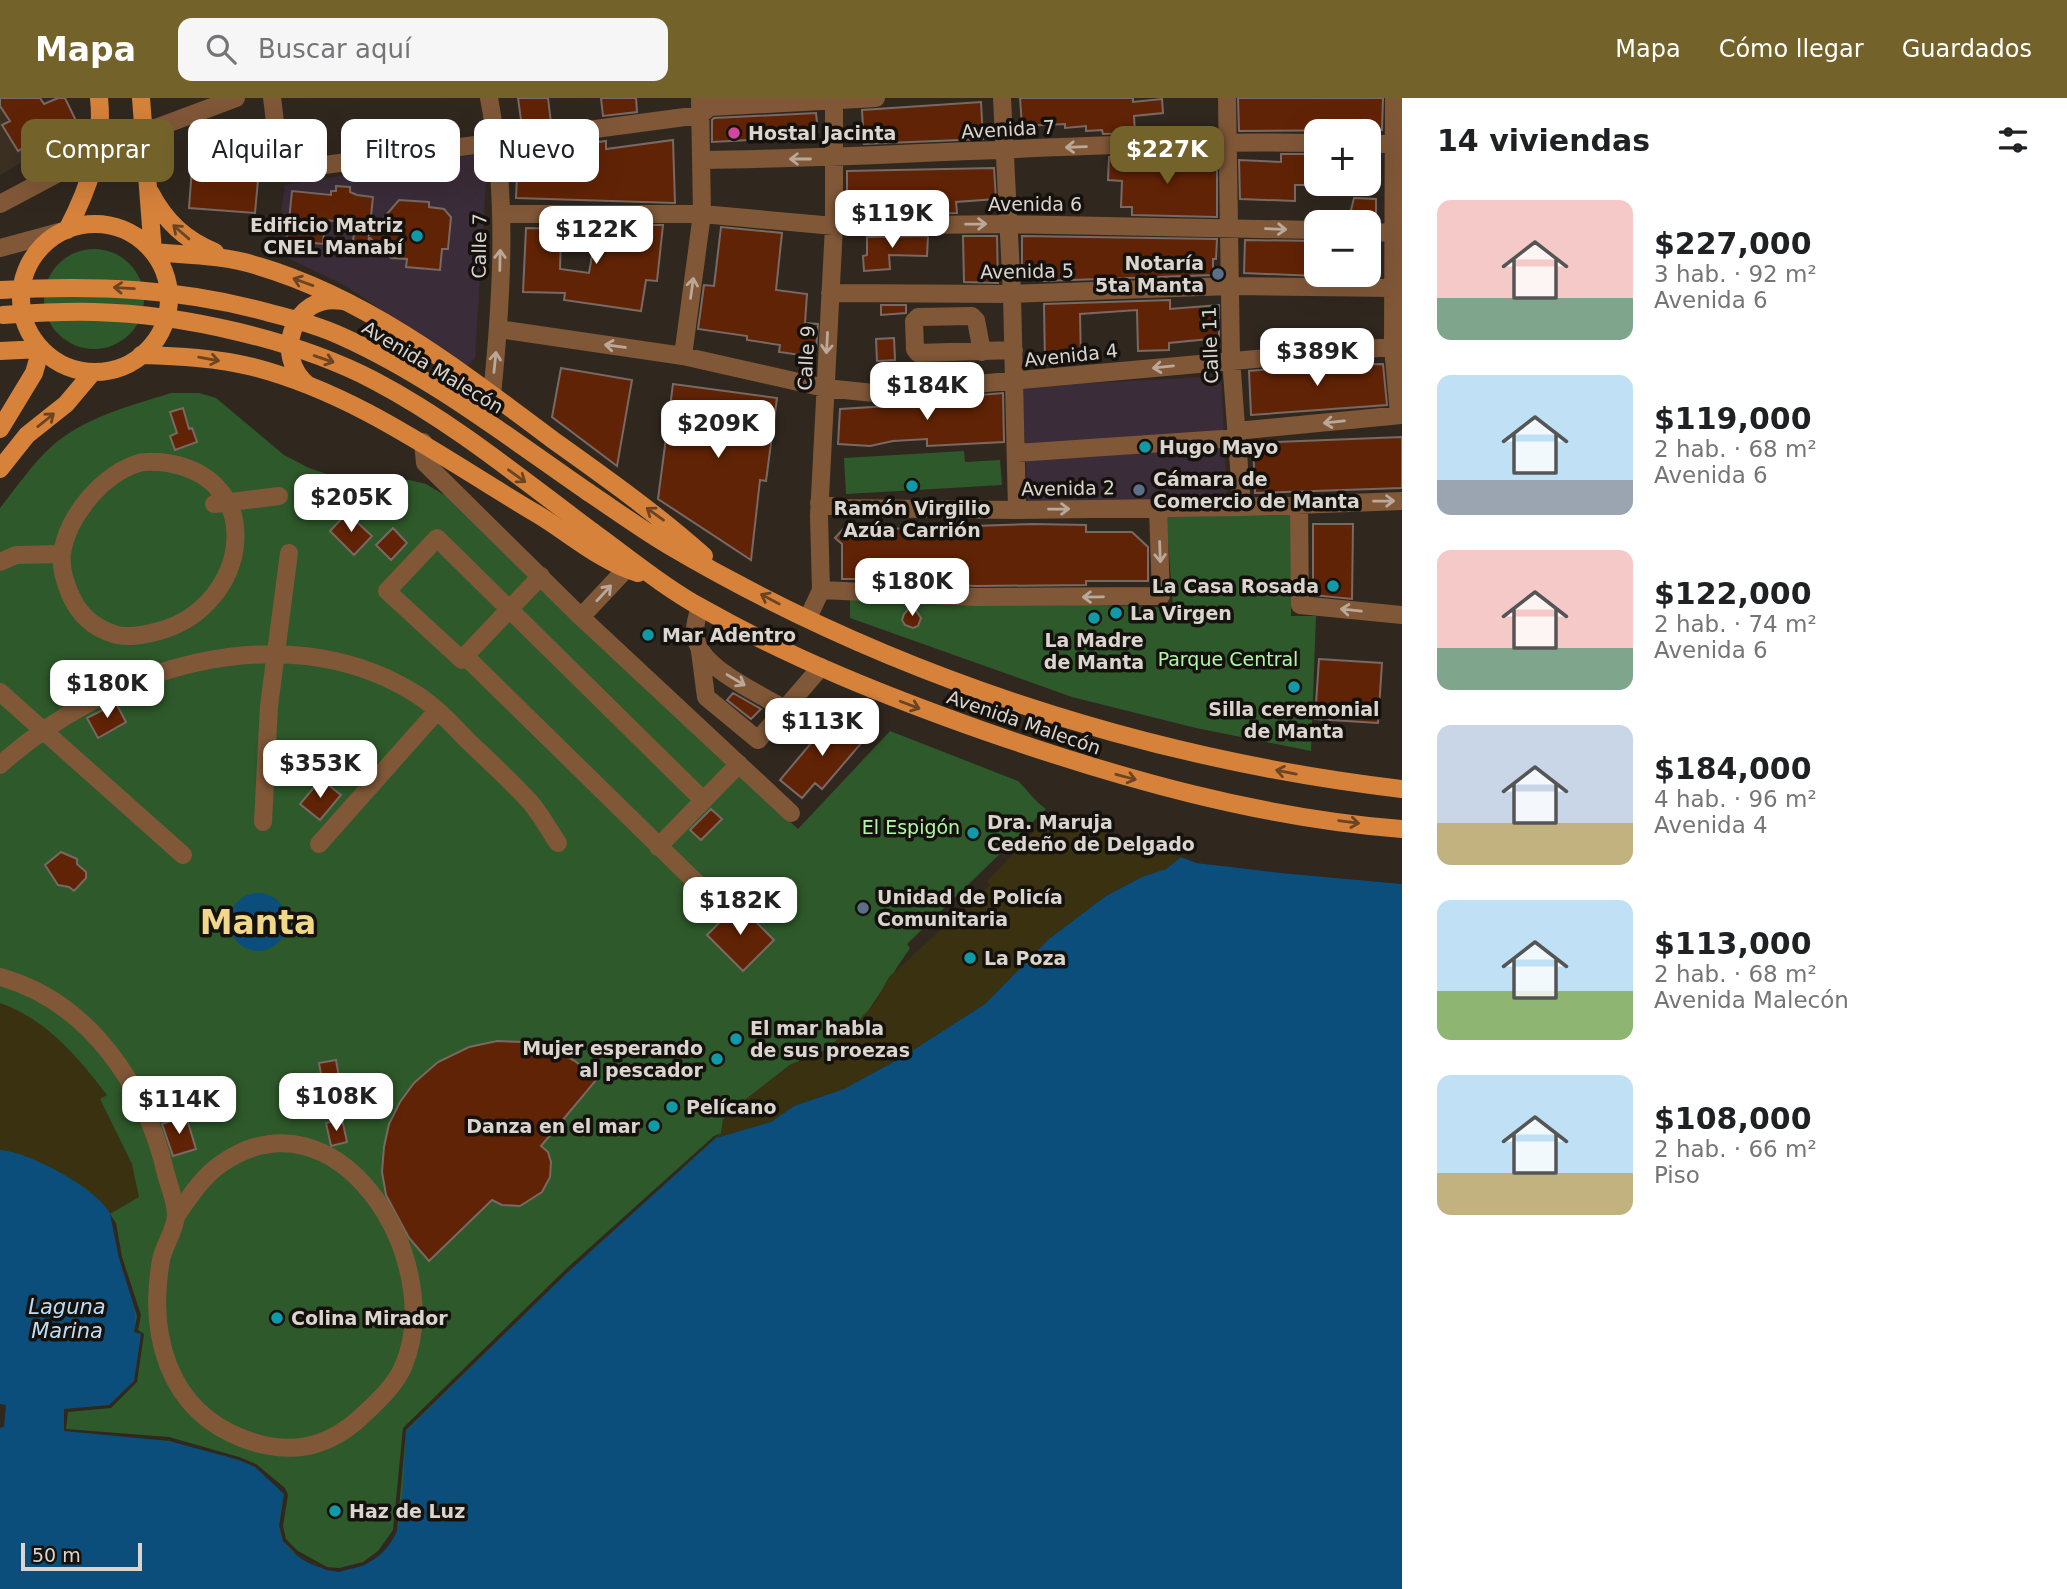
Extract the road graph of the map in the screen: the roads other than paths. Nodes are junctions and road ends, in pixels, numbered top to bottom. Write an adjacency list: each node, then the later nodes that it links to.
1 (99, 98): 12 (main road)
2 (141, 98): 13 (main road)
3 (236, 98): 15 (street)
4 (272, 98): 20 (street)
5 (489, 98): 14 (street, Calle 7)
6 (876, 98): 10 (street)
7 (1002, 98): 21 (street)
8 (1227, 98): 17 (street, Calle 11)
9 (1394, 98): 19 (street)
10 (834, 100): 11 (street); 22 (street, Calle 9)
11 (700, 106): 16 (street); 23 (street)
12 (101, 119)
13 (143, 119)
14 (493, 119)
15 (174, 121)
16 (599, 124)
17 (1228, 141): 18 (street, Avenida 7); 21 (street, Avenida 7, one-way to 21); 34 (street, Calle 11)
18 (1304, 143)
19 (1397, 144): 37 (street)
20 (474, 145)
21 (1006, 150): 22 (street, Avenida 7); 32 (street)
22 (835, 159): 23 (street, Avenida 7, one-way to 23); 33 (street, Calle 9)
23 (702, 160): 31 (street)
24 (41, 182): 29 (street)
25 (88, 182): 35 (main road)
26 (148, 182): 28 (main road)
27 (500, 182): 30 (street, Calle 7)
28 (148, 189): 39 (main road); 40 (main road, one-way to 28)
29 (0, 204)
30 (501, 214): 31 (street, Avenida 6); 48 (street, Calle 7, one-way to 30)
31 (702, 214): 33 (street, Avenida 6); 55 (street, one-way to 31)
32 (1009, 224): 33 (street, Avenida 6, one-way to 32); 34 (street, Avenida 6); 45 (street)
33 (834, 226): 44 (street, Calle 9)
34 (1228, 227): 36 (street, Avenida 6, one-way to 36); 41 (street, Calle 11)
35 (67, 230): 38 (street); 39 (main road); 50 (main road)
36 (1304, 230)
37 (1397, 232): 42 (street)
38 (0, 248)
39 (153, 252): 40 (main road, Avenida Malecón); 54 (main road)
40 (229, 258): 46 (main road, Avenida Malecón, one-way to 40)
41 (1230, 286): 42 (street, Avenida 5); 45 (street, Avenida 5); 56 (street, Calle 11)
42 (1393, 288): 49 (street)
43 (0, 290): 80 (main road, Avenida Malecón, one-way to 43, bridge)
44 (830, 293): 45 (street, Avenida 5); 59 (street, Calle 9, one-way to 59)
45 (1012, 294): 51 (street)
46 (353, 303): 60 (main road); 61 (main road, Avenida Malecón)
47 (0, 315): 82 (main road, Avenida Malecón, one-way to 82, bridge)
48 (499, 329): 55 (street, Avenida 4, one-way to 48); 61 (street, Calle 7, one-way to 48)
49 (1397, 346): 56 (street, Avenida 4); 62 (street)
50 (41, 349): 52 (main road); 57 (main road); 63 (main road)
51 (1014, 350): 53 (street); 58 (street)
52 (0, 351)
53 (982, 352)
54 (141, 355): 57 (main road); 60 (main road, Avenida Malecón, one-way to 60)
55 (683, 356): 59 (street, Avenida 4)
56 (1231, 359): 58 (street, Avenida 4, one-way to 58); 64 (street, Calle 11)
57 (93, 372): 67 (main road, one-way to 57)
58 (1015, 382): 59 (street, Avenida 4); 66 (street)
59 (825, 388): 71 (street, Calle 9)
60 (313, 389): 65 (main road, Avenida Malecón)
61 (492, 395): 80 (main road, Avenida Malecón, one-way to 61)
62 (1401, 415): 64 (street, one-way to 64)
63 (0, 429)
64 (1236, 435): 66 (street); 73 (street, Calle 11)
65 (423, 442): 79 (main road, Avenida Malecón); 81 (street)
66 (1016, 453): 75 (street)
67 (0, 469)
68 (279, 496): 70 (street)
69 (1402, 501): 72 (street, Avenida 2, one-way to 69)
70 (222, 503): 77 (street); 77 (street)
71 (819, 503): 75 (street, Avenida 2); 83 (street, Calle 9)
72 (1299, 504): 73 (street, Avenida 2); 86 (street, one-way to 72)
73 (1241, 507): 74 (street, Avenida 2)
74 (1158, 508): 75 (street, Avenida 2, one-way to 74); 83 (street, one-way to 83)
75 (1017, 510)
76 (289, 553): 90 (street)
77 (62, 554): 78 (street)
78 (0, 562)
79 (626, 569): 82 (main road, Avenida Malecón); 87 (street, one-way to 79)
80 (725, 575): 88 (main road, Avenida Malecón, one-way to 80)
81 (541, 576): 85 (street); 87 (street)
82 (658, 578): 84 (main road, Avenida Malecón)
83 (821, 590): 88 (street, Calle 9)
84 (700, 607): 89 (street); 92 (main road, Avenida Malecón)
85 (510, 609): 91 (street); 91 (street); 100 (street)
86 (1402, 615)
87 (581, 617): 97 (street)
88 (808, 618): 99 (main road, Avenida Malecón, one-way to 88)
89 (700, 651): 94 (street, one-way to 94); 94 (street)
90 (275, 655): 95 (street); 96 (street); 102 (street)
91 (465, 656): 106 (street)
92 (821, 667): 94 (street); 103 (main road, Avenida Malecón, one-way to 103)
93 (0, 692): 96 (street)
94 (785, 709)
95 (437, 711): 104 (street); 105 (street)
96 (42, 729): 98 (street); 107 (street)
97 (739, 764): 100 (street); 101 (street)
98 (0, 765)
99 (1402, 789)
100 (703, 800): 106 (street)
101 (791, 813)
102 (263, 822)
103 (1402, 829)
104 (558, 843)
105 (319, 844)
106 (658, 847): 108 (street)
107 (183, 855)
108 (715, 901)
109 (0, 978): 110 (street)
110 (176, 1216): 110 (street)

